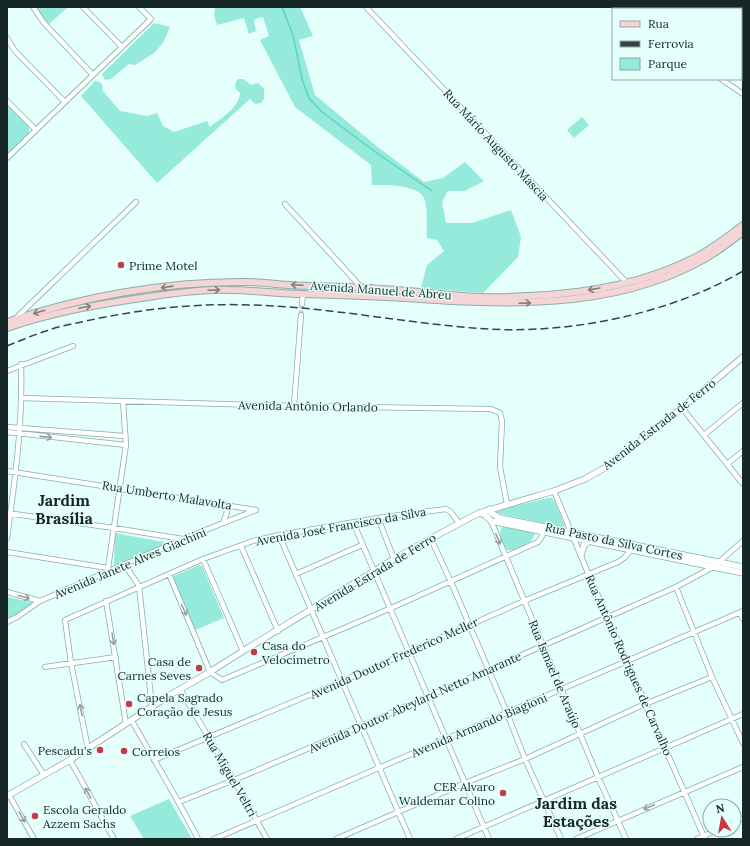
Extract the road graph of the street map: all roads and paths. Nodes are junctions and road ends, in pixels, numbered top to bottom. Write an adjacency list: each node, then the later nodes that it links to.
1 (33, 7): 7 (street)
2 (83, 7): 6 (street)
3 (139, 7): 6 (street)
4 (366, 7): 18 (street, Rua Mário Augusto Mascia)
5 (7, 38): 11 (street)
6 (122, 47): 7 (street)
7 (93, 75): 11 (street)
8 (722, 80): 9 (street)
9 (743, 94)
10 (7, 101): 12 (street)
11 (65, 102): 12 (street)
12 (36, 130): 13 (street)
13 (7, 158)
14 (136, 202): 23 (street)
15 (285, 204): 19 (street)
16 (743, 225): 18 (main road, Avenida Manuel de Abreu)
17 (743, 232): 20 (main road, Avenida Manuel de Abreu, one-way to 17)
18 (627, 283): 19 (main road, Avenida Manuel de Abreu, one-way to 19)
19 (362, 288): 23 (main road, Avenida Manuel de Abreu, one-way to 23)
20 (303, 294): 21 (street); 25 (main road, Avenida Manuel de Abreu, one-way to 20)
21 (302, 304)
22 (301, 315): 33 (street)
23 (14, 320): 24 (main road, Avenida Manuel de Abreu)
24 (7, 322)
25 (7, 328)
26 (73, 346): 28 (street)
27 (743, 358): 34 (street, Avenida Estrada de Ferro)
28 (21, 364): 29 (street); 30 (street)
29 (7, 370)
30 (22, 398): 31 (street, Avenida Antônio Orlando); 36 (street)
31 (124, 401): 33 (street, Avenida Antônio Orlando); 40 (street)
32 (743, 404): 39 (street)
33 (294, 406): 50 (street, Avenida Antônio Orlando)
34 (682, 408): 39 (street); 48 (street, Avenida Estrada de Ferro)
35 (7, 427): 36 (street)
36 (19, 428): 38 (street); 40 (street)
37 (7, 432): 38 (street)
38 (19, 435): 41 (street, one-way to 41); 45 (street)
39 (704, 435): 43 (street)
40 (125, 436): 41 (street)
41 (126, 445): 47 (street)
42 (743, 451): 43 (street)
43 (727, 464): 46 (street)
44 (7, 471): 45 (street, Rua Umberto Malavolta)
45 (16, 472): 47 (street, Rua Umberto Malavolta); 54 (street)
46 (743, 484)
47 (121, 488): 49 (street, Rua Umberto Malavolta); 60 (street)
48 (554, 491): 50 (street, Avenida Estrada de Ferro); 63 (street, Rua Antônio Rodrigues de Carvalho)
49 (226, 504): 52 (street, Rua Umberto Malavolta); 58 (street)
50 (507, 504): 51 (street, Avenida Estrada de Ferro)
51 (490, 509): 53 (street, Avenida Estrada de Ferro); 63 (street, Rua Pasto da Silva Cortes)
52 (256, 510): 58 (street, Avenida Janete Alves Giachini)
53 (480, 512): 56 (street, Rua Ismael de Araújo); 59 (street, Avenida Estrada de Ferro)
54 (9, 513): 60 (street); 64 (street)
55 (378, 518): 57 (street, Avenida José Francisco da Silva); 59 (street, Avenida José Francisco da Silva); 76 (street)
56 (491, 521): 61 (street, Rua Pasto da Silva Cortes); 74 (street, Rua Ismael de Araújo, one-way to 74)
57 (353, 522): 62 (street, Avenida José Francisco da Silva); 69 (street)
58 (223, 523): 65 (street, Avenida Janete Alves Giachini)
59 (459, 523): 66 (street, Avenida Estrada de Ferro)
60 (114, 528): 65 (street); 81 (street)
61 (544, 532): 63 (street, Rua Pasto da Silva Cortes); 74 (street)
62 (279, 535): 70 (street, Avenida José Francisco da Silva); 86 (street)
63 (572, 535): 67 (street, Rua Pasto da Silva Cortes); 73 (street, Rua Antônio Rodrigues de Carvalho); 77 (street, Rua Pasto da Silva Cortes)
64 (7, 538)
65 (183, 539): 78 (street, Avenida Janete Alves Giachini)
66 (430, 539): 76 (street, Avenida Estrada de Ferro); 87 (street)
67 (589, 541): 71 (street, Rua Pasto da Silva Cortes); 73 (street)
68 (743, 541): 77 (street, Avenida Doutor Abeylard Netto Amarante)
69 (362, 545): 82 (street); 86 (street)
70 (241, 546): 75 (street, Avenida José Francisco da Silva); 101 (street)
71 (631, 550): 79 (street, Rua Pasto da Silva Cortes); 83 (street, Avenida Doutor Frederico Meller)
72 (7, 552): 81 (street)
73 (581, 555): 83 (street, Rua Antônio Rodrigues de Carvalho)
74 (505, 557): 87 (street); 93 (street, Rua Ismael de Araújo)
75 (203, 559): 85 (street, Avenida José Francisco da Silva); 105 (street)
76 (394, 559): 82 (street, Avenida Estrada de Ferro)
77 (719, 562): 79 (street, Avenida Doutor Abeylard Netto Amarante); 80 (street, Rua Pasto da Silva Cortes)
78 (125, 564): 81 (street, Avenida Janete Alves Giachini); 88 (street)
79 (713, 567): 84 (street, Rua Pasto da Silva Cortes); 89 (street, Avenida Doutor Abeylard Netto Amarante)
80 (743, 567)
81 (108, 570): 91 (street, Avenida Janete Alves Giachini)
82 (374, 572): 94 (street); 95 (street, Avenida Estrada de Ferro)
83 (588, 573): 93 (street, Avenida Doutor Frederico Meller); 97 (street, Rua Antônio Rodrigues de Carvalho)
84 (743, 573)
85 (169, 574): 88 (street, Avenida José Francisco da Silva); 112 (street, one-way to 112)
86 (296, 574): 95 (street)
87 (451, 582): 94 (street); 100 (street)
88 (140, 586): 92 (street, Avenida José Francisco da Silva); 119 (street)
89 (676, 588): 97 (street, Avenida Doutor Abeylard Netto Amarante); 102 (street)
90 (7, 592): 91 (street, one-way to 91)
91 (40, 601): 99 (street, Avenida Janete Alves Giachini)
92 (106, 601): 107 (street, one-way to 107); 109 (street, Avenida José Francisco da Silva)
93 (524, 601): 100 (street, Avenida Doutor Frederico Meller); 104 (street, Rua Ismael de Araújo)
94 (389, 609): 103 (street); 106 (street)
95 (312, 610): 101 (street, Avenida Estrada de Ferro); 103 (street)
96 (742, 612): 98 (street); 102 (street, Avenida Armando Biagioni)
97 (608, 618): 104 (street, Avenida Doutor Abeylard Netto Amarante); 108 (street, Rua Antônio Rodrigues de Carvalho)
98 (743, 619)
99 (7, 622)
100 (470, 625): 106 (street, Avenida Doutor Frederico Meller); 111 (street)
101 (278, 631): 105 (street, Avenida Estrada de Ferro)
102 (695, 632): 108 (street, Avenida Armando Biagioni); 113 (street)
103 (324, 637): 112 (street); 114 (street)
104 (543, 646): 111 (street, Avenida Doutor Abeylard Netto Amarante); 116 (street, Rua Ismael de Araújo)
105 (243, 651): 112 (street, Avenida Estrada de Ferro)
106 (408, 652): 114 (street, Avenida Doutor Frederico Meller); 117 (street)
107 (116, 657): 109 (street); 124 (street)
108 (627, 661): 116 (street, Avenida Armando Biagioni); 118 (street, Rua Antônio Rodrigues de Carvalho)
109 (72, 663): 110 (street); 132 (street, one-way to 109)
110 (45, 667)
111 (488, 670): 117 (street, Avenida Doutor Abeylard Netto Amarante); 120 (street)
112 (210, 672): 115 (street, Avenida Estrada de Ferro)
113 (712, 677): 118 (street); 122 (street)
114 (343, 681): 125 (street); 127 (street, Avenida Doutor Frederico Meller)
115 (180, 689): 119 (street, Avenida Estrada de Ferro); 127 (street, Rua Miguel Veltri)
116 (562, 689): 120 (street, Avenida Armando Biagioni); 126 (street, Rua Ismael de Araújo)
117 (427, 696): 125 (street, Avenida Doutor Abeylard Netto Amarante); 128 (street)
118 (645, 704): 126 (street); 131 (street, Rua Antônio Rodrigues de Carvalho)
119 (152, 707): 123 (street, Avenida Estrada de Ferro)
120 (507, 713): 128 (street, Avenida Armando Biagioni); 133 (street)
121 (743, 714): 122 (street)
122 (732, 718): 129 (street); 131 (street)
123 (132, 721): 124 (street, Avenida Estrada de Ferro); 135 (street)
124 (126, 724): 132 (street, Avenida Estrada de Ferro)
125 (361, 726): 137 (street); 140 (street, Avenida Doutor Abeylard Netto Amarante)
126 (580, 733): 133 (street); 139 (street, Rua Ismael de Araújo)
127 (208, 737): 135 (street, Avenida Doutor Frederico Meller); 140 (street, Rua Miguel Veltri)
128 (446, 740): 137 (street, Avenida Armando Biagioni); 141 (street)
129 (743, 743)
130 (24, 744): 138 (street)
131 (666, 748): 139 (street); 142 (street, Rua Antônio Rodrigues de Carvalho)
132 (88, 749): 134 (street, Avenida Estrada de Ferro)
133 (525, 759): 141 (street); 144 (street)
134 (70, 760): 138 (street, Avenida Estrada de Ferro); 152 (street, one-way to 134)
135 (154, 760): 145 (street)
136 (743, 767): 142 (street)
137 (379, 768): 146 (street); 147 (street, Avenida Armando Biagioni)
138 (44, 775): 143 (street, Avenida Estrada de Ferro)
139 (598, 777): 144 (street); 148 (street, Rua Ismael de Araújo)
140 (234, 780): 145 (street, Avenida Doutor Abeylard Netto Amarante); 147 (street, Rua Miguel Veltri)
141 (465, 783): 146 (street); 149 (street)
142 (684, 792): 148 (street, one-way to 148); 150 (street, Rua Antônio Rodrigues de Carvalho)
143 (8, 796): 151 (street, one-way to 151)
144 (544, 800): 149 (street); 160 (street)
145 (180, 802): 153 (street)
146 (398, 812): 156 (street); 157 (street)
147 (257, 821): 154 (street, Avenida Armando Biagioni); 155 (street, Rua Miguel Veltri)
148 (617, 821): 161 (street); 162 (street, Rua Ismael de Araújo)
149 (484, 827): 158 (street); 159 (street)
150 (702, 831)
151 (34, 839)
152 (114, 839)
153 (198, 839)
154 (214, 839)
155 (267, 839)
156 (336, 839)
157 (410, 839)
158 (456, 839)
159 (489, 839)
160 (561, 839)
161 (576, 839)
162 (626, 839)

